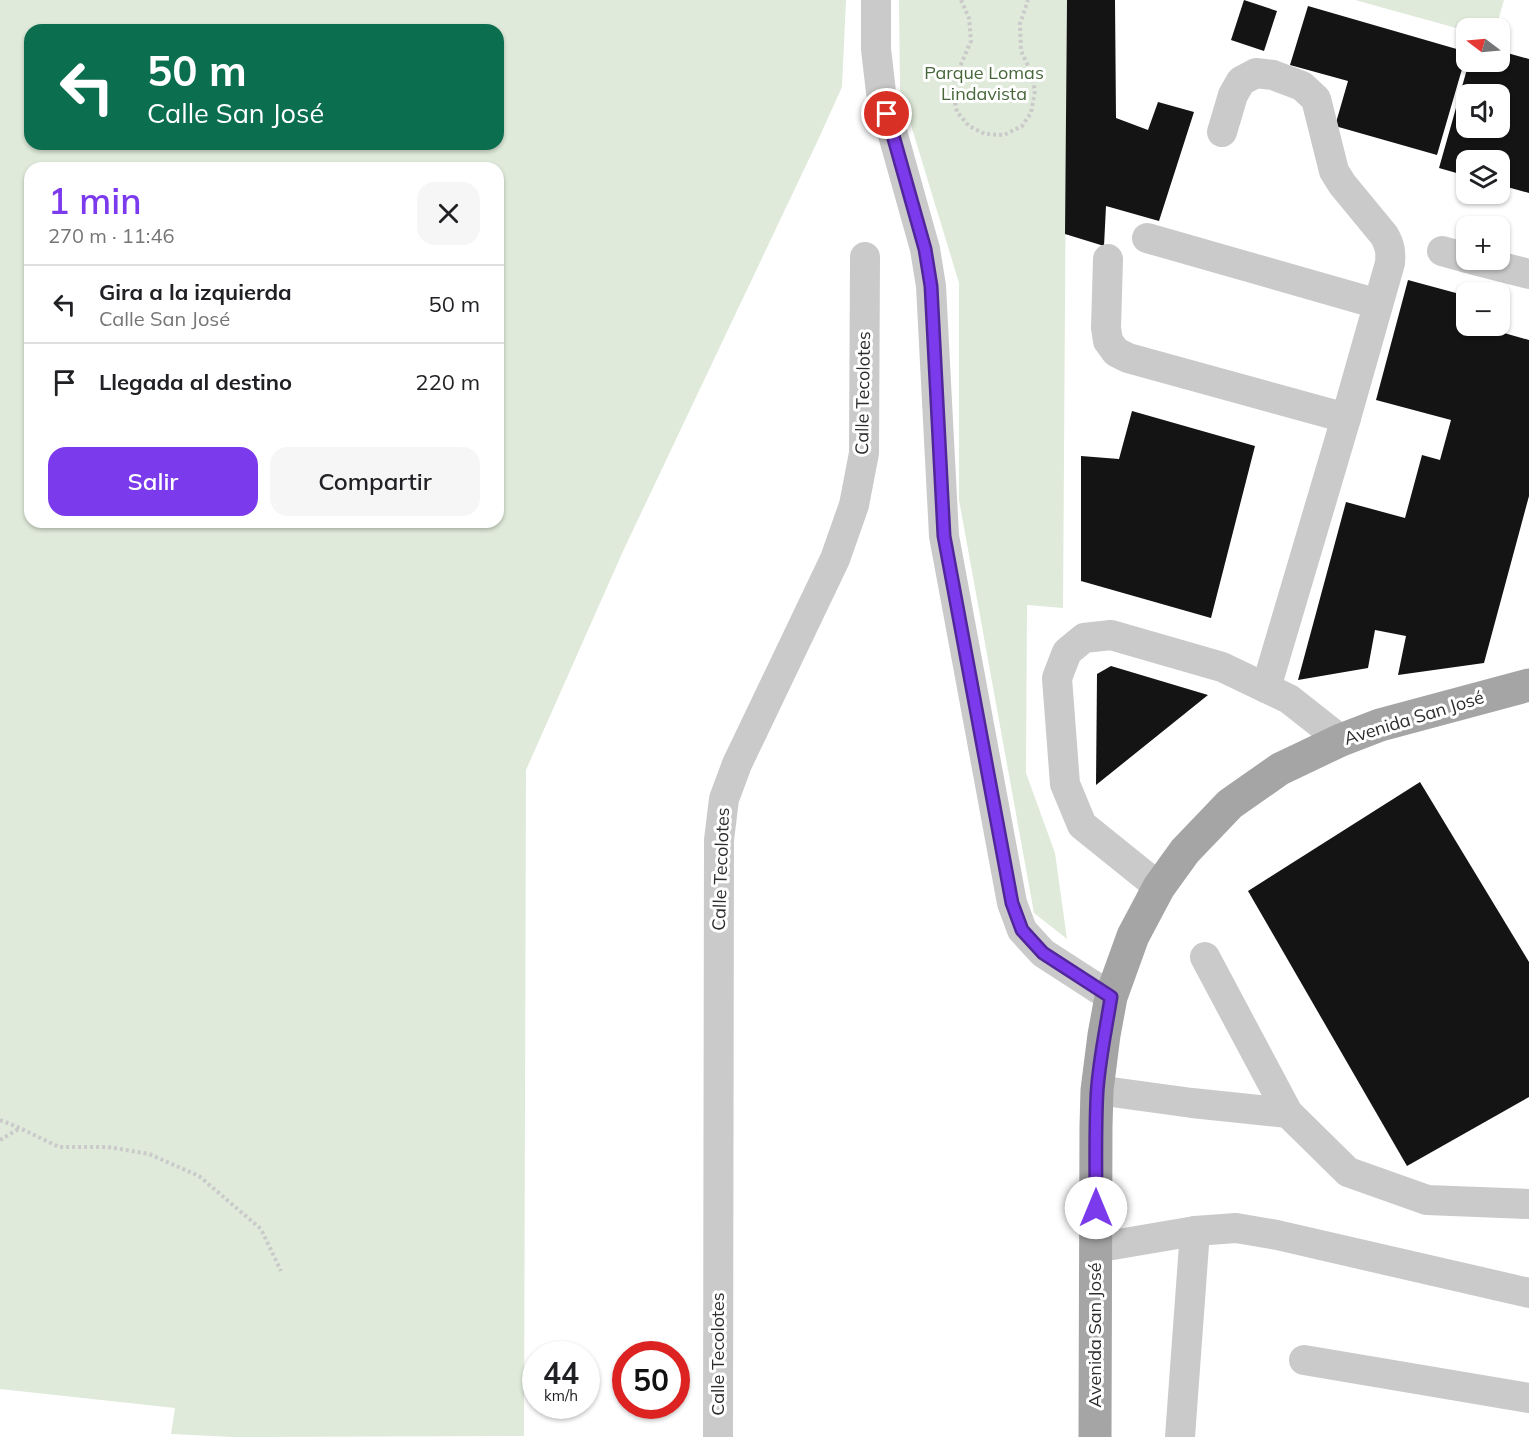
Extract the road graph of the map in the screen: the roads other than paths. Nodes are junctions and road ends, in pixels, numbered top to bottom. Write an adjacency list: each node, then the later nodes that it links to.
1 (876, 0): 15 (street)
2 (1222, 132): 8 (street)
3 (1147, 238): 8 (street)
4 (865, 257): 24 (street, Calle Tecolotes)
5 (1108, 259): 9 (street)
6 (1510, 269): 7 (street)
7 (1529, 274)
8 (1378, 304): 9 (street)
9 (1346, 418): 11 (street)
10 (1529, 685): 12 (main road, Avenida San José)
11 (1266, 688): 12 (street); 13 (street)
12 (1341, 740): 13 (main road, Avenida San José)
13 (1160, 887): 15 (main road, Avenida San José)
14 (1205, 957): 17 (street)
15 (1111, 997): 16 (main road, Avenida San José)
16 (1097, 1090): 17 (street); 20 (main road, Avenida San José)
17 (1288, 1113): 18 (street)
18 (1529, 1204)
19 (1195, 1231): 20 (street); 21 (street); 26 (street)
20 (1095, 1248): 25 (main road, Avenida San José)
21 (1529, 1293)
22 (1304, 1360): 23 (street)
23 (1529, 1398)
24 (718, 1437)
25 (1095, 1437)
26 (1180, 1437)

